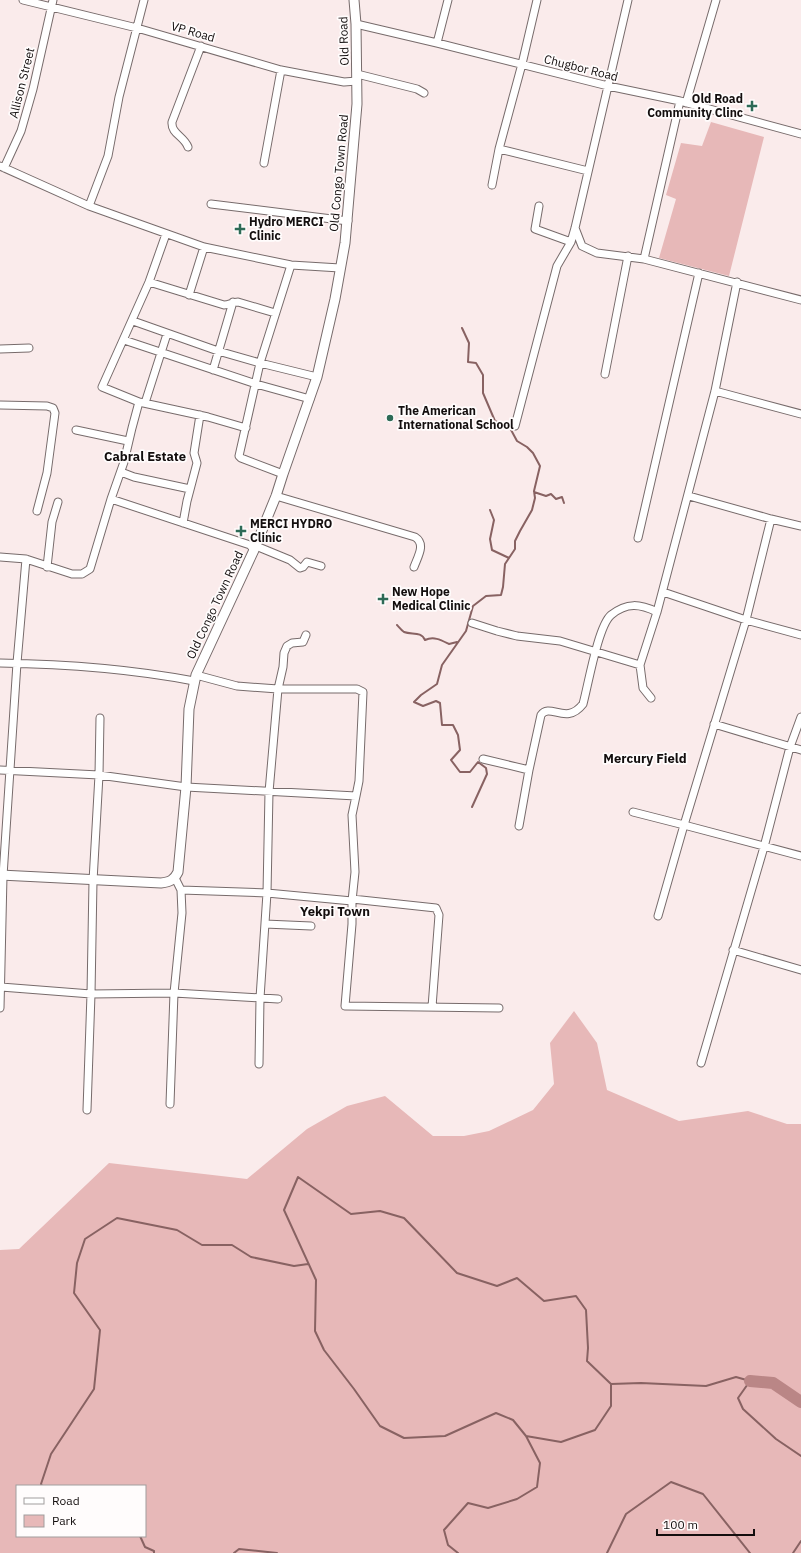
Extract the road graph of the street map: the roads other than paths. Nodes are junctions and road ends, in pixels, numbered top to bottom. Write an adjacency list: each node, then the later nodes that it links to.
1 (23, 0): 8 (street, VP Road)
2 (144, 0): 10 (street)
3 (354, 0): 9 (street, Old Road)
4 (448, 0): 11 (street)
5 (537, 0): 13 (street)
6 (628, 0): 16 (street)
7 (716, 0): 18 (street)
8 (52, 4): 10 (street, VP Road); 23 (street, Allison Street)
9 (356, 24): 11 (street, Chugbor Road); 15 (street, Old Road)
10 (137, 28): 12 (street, VP Road); 27 (street)
11 (437, 43): 13 (street, Chugbor Road)
12 (201, 46): 14 (street, VP Road); 20 (street)
13 (522, 64): 16 (street, Chugbor Road); 21 (street)
14 (281, 70): 15 (street, VP Road); 22 (street)
15 (357, 78): 17 (street, VP Road); 29 (street, Old Congo Town Road)
16 (608, 86): 18 (street, Chugbor Road); 24 (street)
17 (424, 94)
18 (683, 102): 19 (street, Chugbor Road); 35 (street)
19 (801, 134)
20 (188, 147)
21 (499, 149): 24 (street); 25 (street)
22 (264, 163)
23 (2, 167): 27 (street)
24 (588, 171): 30 (street)
25 (492, 185)
26 (212, 204): 29 (street)
27 (89, 206): 31 (street)
28 (539, 206): 32 (street)
29 (348, 221): 37 (street, Old Congo Town Road)
30 (575, 228): 32 (street); 34 (street)
31 (166, 234): 33 (street); 39 (street)
32 (571, 242): 63 (street)
33 (204, 247): 36 (street); 41 (street)
34 (628, 256): 35 (street); 54 (street)
35 (644, 259): 38 (street)
36 (291, 265): 37 (street); 44 (street)
37 (340, 268): 55 (street, Old Congo Town Road)
38 (699, 273): 40 (street); 78 (street)
39 (149, 282): 41 (street); 45 (street)
40 (737, 282): 42 (street); 57 (street)
41 (189, 295): 43 (street)
42 (801, 300)
43 (233, 302): 44 (street); 50 (street)
44 (275, 313): 52 (street)
45 (133, 321): 46 (street); 47 (street)
46 (167, 334): 50 (street); 51 (street)
47 (124, 340): 51 (street); 59 (street)
48 (29, 348): 49 (street)
49 (0, 349)
50 (218, 351): 52 (street); 53 (street)
51 (161, 353): 53 (street); 59 (street)
52 (260, 364): 55 (street); 56 (street)
53 (213, 370): 56 (street)
54 (604, 374)
55 (317, 377): 58 (street, Old Congo Town Road)
56 (256, 384): 58 (street); 64 (street)
57 (715, 391): 61 (street); 71 (street)
58 (310, 399): 68 (street, Old Congo Town Road)
59 (142, 402): 62 (street); 66 (street)
60 (0, 405): 74 (street)
61 (801, 414)
62 (200, 415): 64 (street); 69 (street)
63 (515, 426)
64 (246, 428): 68 (street)
65 (76, 430): 66 (street)
66 (128, 441): 67 (street)
67 (121, 472): 69 (street); 72 (street)
68 (283, 474): 70 (street, Old Congo Town Road)
69 (190, 489): 76 (street)
70 (276, 496): 79 (street, Old Congo Town Road); 84 (street)
71 (689, 496): 75 (street); 85 (street)
72 (111, 499): 76 (street); 82 (street)
73 (58, 502): 82 (street)
74 (37, 511)
75 (771, 519): 77 (street); 87 (street)
76 (183, 523): 79 (street)
77 (801, 526)
78 (638, 538)
79 (255, 548): 83 (street); 95 (street, Old Congo Town Road)
80 (0, 558): 81 (street)
81 (26, 559): 82 (street); 93 (street)
82 (48, 566)
83 (321, 566)
84 (414, 567)
85 (662, 592): 86 (street); 87 (street)
86 (657, 612): 91 (street); 94 (street)
87 (746, 620): 90 (street); 100 (street)
88 (472, 623): 91 (street)
89 (306, 635): 96 (street)
90 (801, 635)
91 (596, 652): 94 (street); 105 (street)
92 (0, 663): 93 (street)
93 (17, 663): 95 (street); 106 (street)
94 (640, 665): 97 (street)
95 (195, 678): 96 (street); 108 (street, Old Congo Town Road)
96 (278, 689): 109 (street); 110 (street)
97 (651, 698)
98 (801, 716): 101 (street)
99 (100, 718): 107 (street)
100 (714, 724): 101 (street); 112 (street)
101 (790, 747): 102 (street); 114 (street)
102 (801, 750)
103 (483, 759): 105 (street)
104 (0, 770): 106 (street)
105 (529, 770): 113 (street)
106 (10, 771): 107 (street); 116 (street)
107 (99, 775): 108 (street); 118 (street)
108 (186, 787): 109 (street); 117 (street, Old Congo Town Road)
109 (269, 792): 110 (street); 120 (street)
110 (356, 796): 121 (street)
111 (633, 812): 112 (street)
112 (684, 825): 114 (street); 122 (street)
113 (519, 826)
114 (764, 847): 115 (street); 125 (street)
115 (801, 856)
116 (2, 875): 118 (street); 127 (street)
117 (175, 878): 118 (street); 119 (street)
118 (93, 881): 129 (street)
119 (181, 890): 120 (street); 128 (street)
120 (267, 893): 121 (street); 123 (street)
121 (352, 900): 132 (street); 132 (street)
122 (658, 916)
123 (265, 924): 124 (street); 130 (street)
124 (311, 926)
125 (733, 950): 126 (street); 135 (street)
126 (801, 970)
127 (0, 987): 129 (street); 133 (street)
128 (174, 993): 129 (street); 130 (street); 137 (street)
129 (91, 994): 138 (street)
130 (260, 998): 131 (street); 136 (street)
131 (278, 999)
132 (432, 1007): 134 (street)
133 (0, 1008)
134 (499, 1008)
135 (701, 1063)
136 (259, 1064)
137 (170, 1104)
138 (87, 1110)

